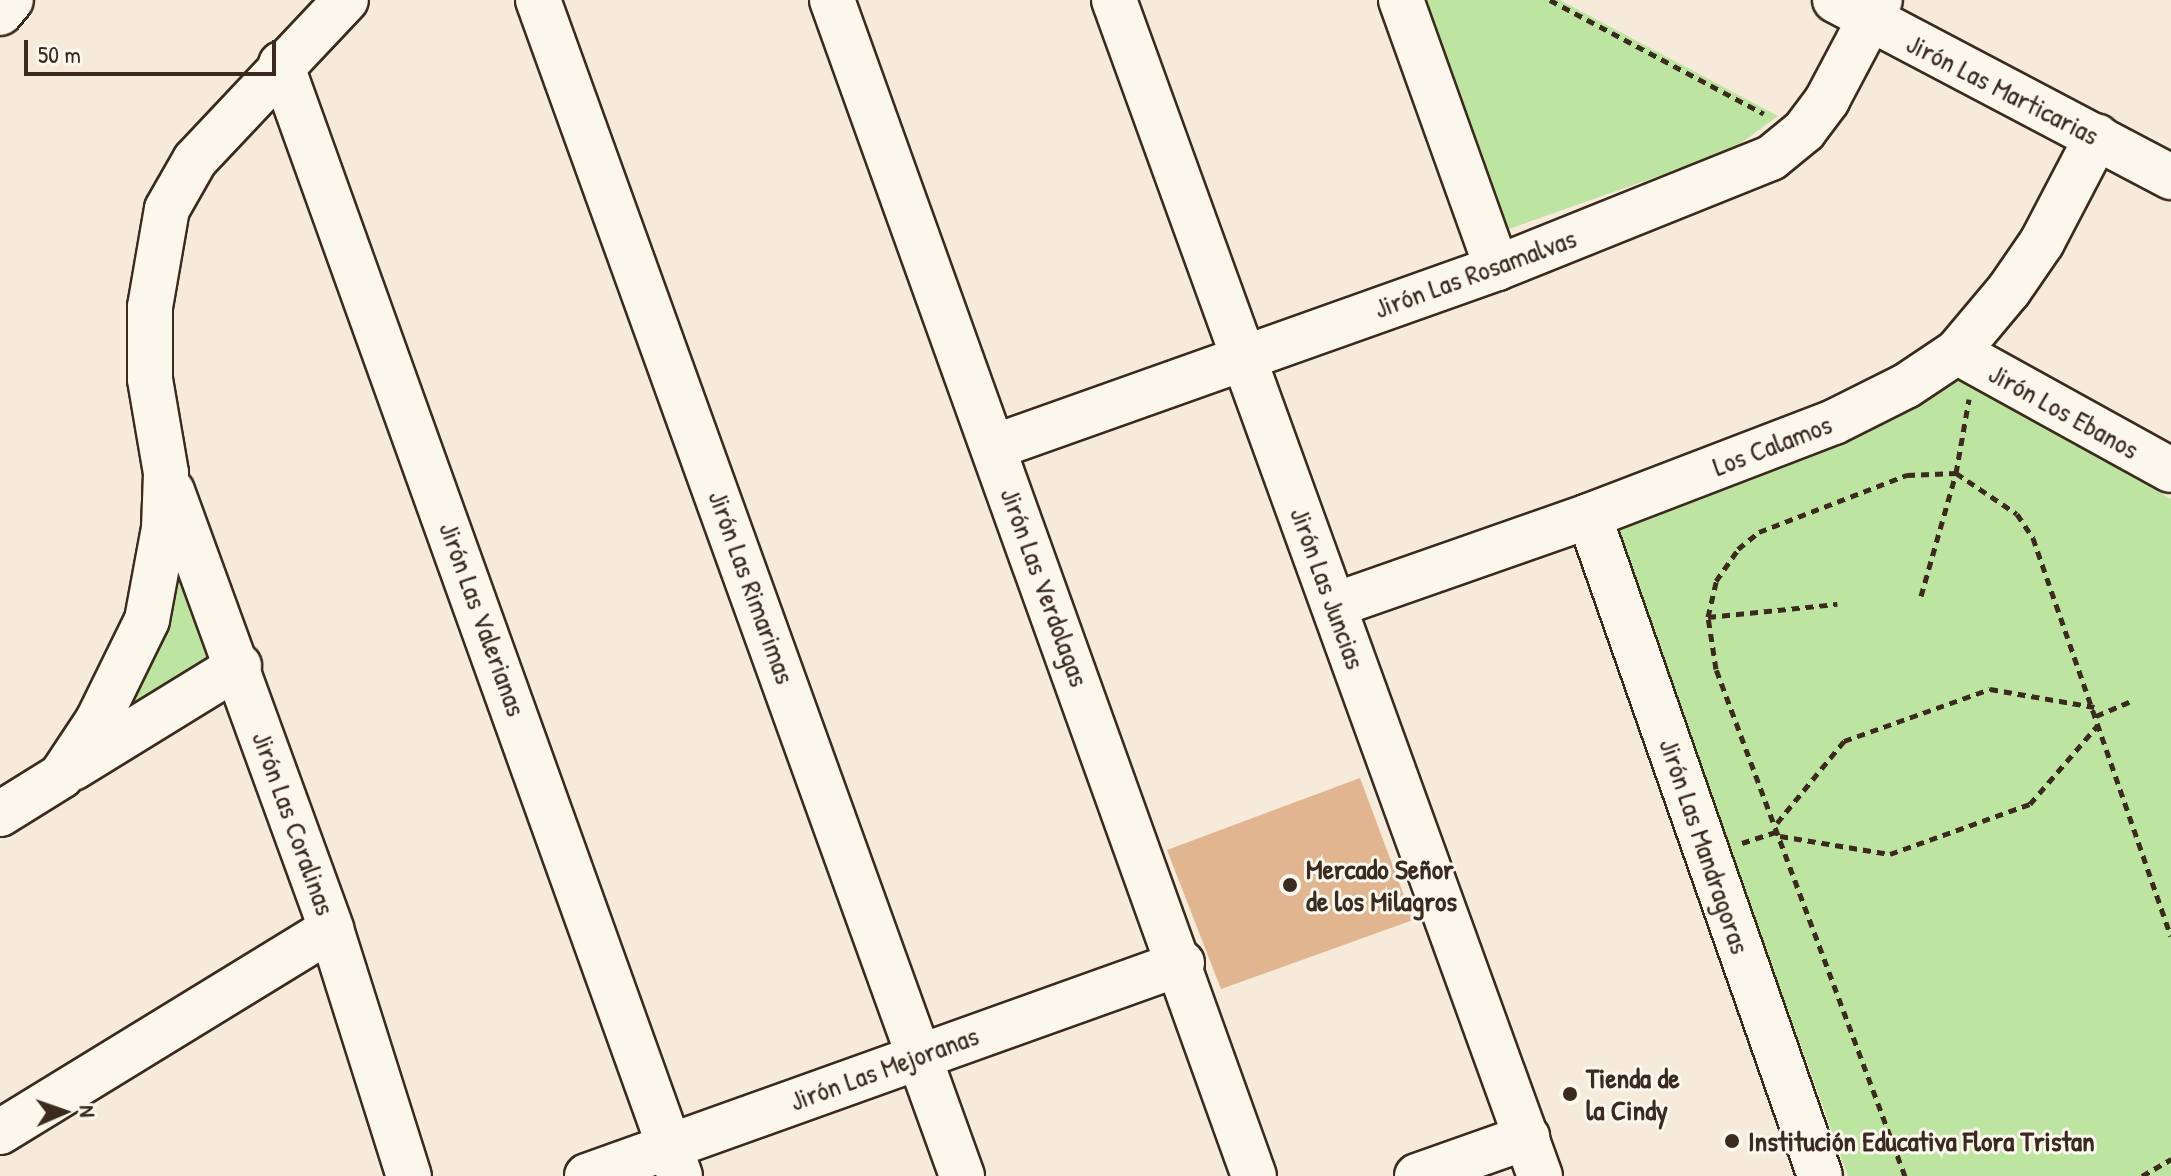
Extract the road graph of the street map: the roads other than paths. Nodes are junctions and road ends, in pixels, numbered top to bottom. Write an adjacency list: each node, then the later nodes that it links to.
1 (11, 0): 8 (street)
2 (346, 0): 9 (street)
3 (538, 0): 25 (street, Jirón Las Rimarimas)
4 (832, 0): 15 (street, Jirón Las Verdolagas)
5 (1114, 0): 14 (street, Jirón Las Juncias)
6 (1401, 0): 12 (street)
7 (1861, 6): 10 (street, Jirón Las Marticarias); 12 (street, Jirón Las Rosamalvas)
8 (0, 13)
9 (281, 64): 17 (street); 28 (street, Jirón Las Valerianas)
10 (2097, 137): 11 (street, Jirón Las Marticarias); 13 (street, Los Calamos)
11 (2171, 177)
12 (1497, 268): 14 (street, Jirón Las Rosamalvas)
13 (1957, 352): 16 (street, Jirón Los Ebanos); 18 (street, Los Calamos)
14 (1242, 357): 15 (street, Jirón Las Rosamalvas); 19 (street, Jirón Las Juncias)
15 (994, 447): 24 (street, Jirón Las Verdolagas)
16 (2171, 470)
17 (166, 473): 20 (street, Jirón Las Coralinas); 21 (street)
18 (1589, 516): 19 (street, Los Calamos); 34 (street, Jirón Las Mandragoras)
19 (1335, 605): 27 (street, Jirón Las Juncias)
20 (239, 666): 21 (street); 23 (street, Jirón Las Coralinas)
21 (61, 776): 22 (street)
22 (0, 814)
23 (331, 929): 26 (street); 29 (street, Jirón Las Coralinas)
24 (1182, 963): 25 (street, Jirón Las Mejoranas); 32 (street, Jirón Las Verdolagas)
25 (920, 1053): 28 (street, Jirón Las Mejoranas); 31 (street, Jirón Las Rimarimas)
26 (0, 1132)
27 (1533, 1156): 33 (street)
28 (675, 1161): 30 (street, Jirón Las Mejoranas)
29 (409, 1176)
30 (587, 1176)
31 (962, 1176)
32 (1254, 1176)
33 (1417, 1176)
34 (1820, 1176)

